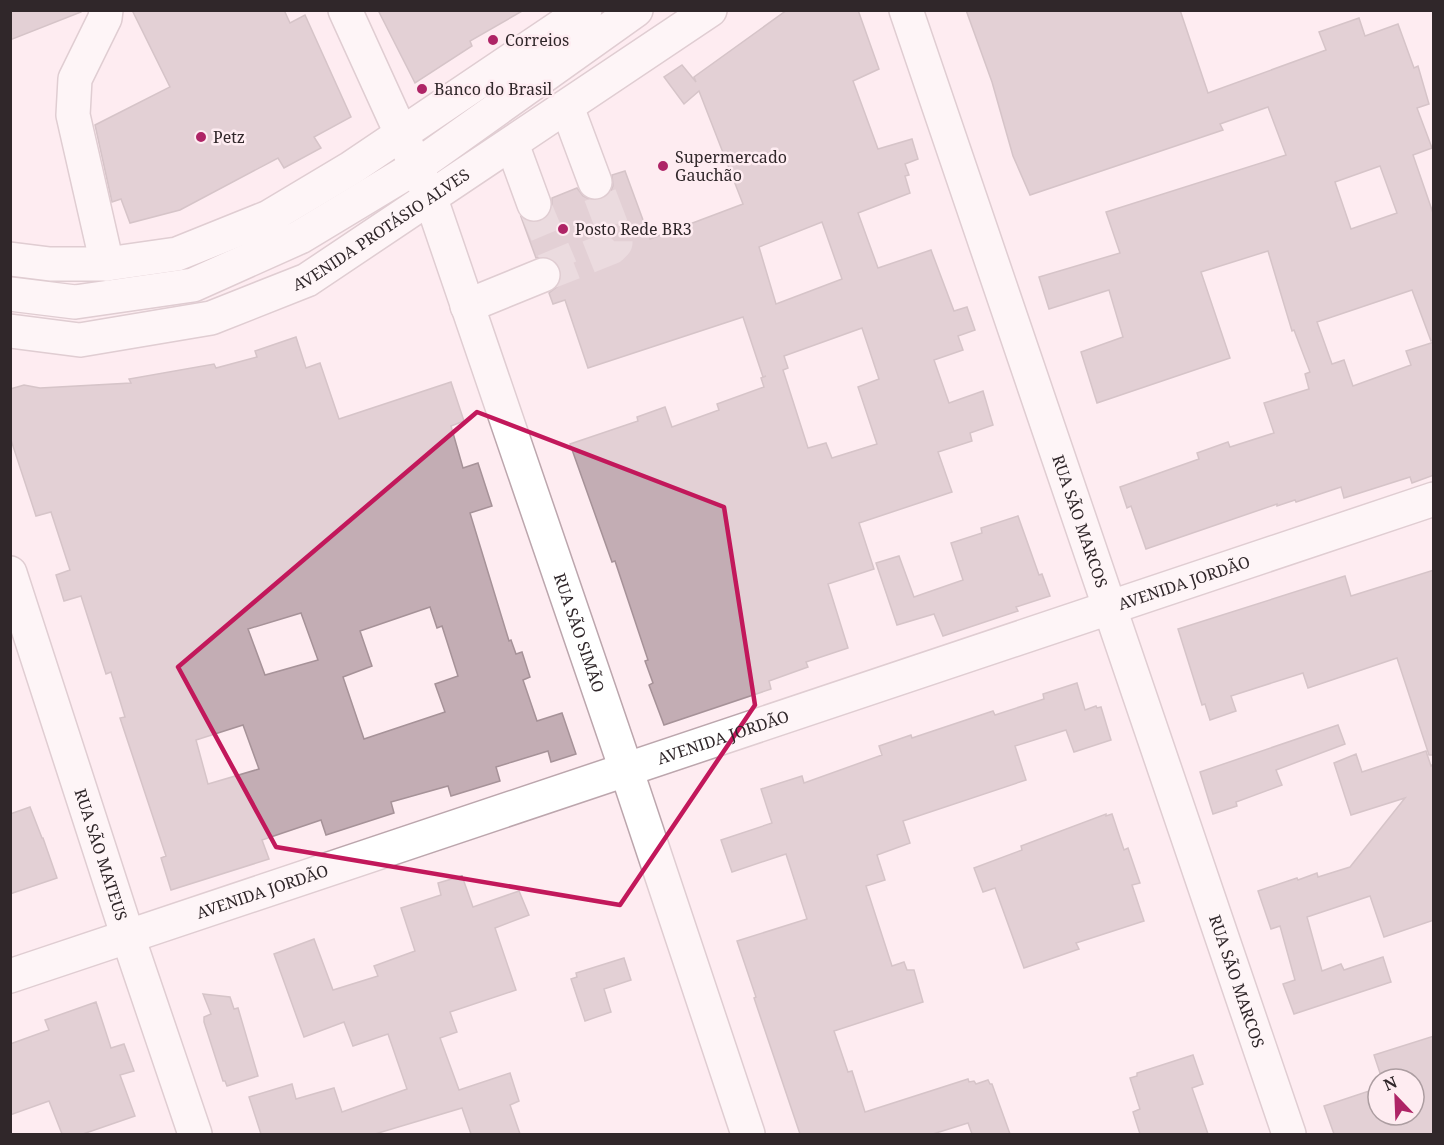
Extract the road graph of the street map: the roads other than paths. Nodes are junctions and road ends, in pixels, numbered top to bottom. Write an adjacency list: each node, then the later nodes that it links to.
1 (106, 10): 16 (street)
2 (345, 10): 9 (street, RUA SÃO SIMÃO)
3 (585, 10): 9 (street)
4 (636, 10): 11 (street)
5 (710, 10): 7 (street, AVENIDA PROTÁSIO ALVES)
6 (906, 10): 23 (street, RUA SÃO MARCOS)
7 (684, 22): 8 (street, AVENIDA PROTÁSIO ALVES)
8 (567, 107): 10 (street, AVENIDA PROTÁSIO ALVES); 12 (street)
9 (400, 134): 11 (street, RUA SÃO SIMÃO); 16 (street)
10 (512, 144): 13 (street, AVENIDA PROTÁSIO ALVES); 14 (street)
11 (416, 167): 13 (street, RUA SÃO SIMÃO); 18 (street)
12 (594, 182)
13 (431, 199): 19 (street, RUA SÃO SIMÃO); 20 (street, AVENIDA PROTÁSIO ALVES)
14 (534, 204)
15 (10, 259): 16 (street)
16 (107, 264)
17 (543, 275): 19 (street)
18 (10, 294)
19 (467, 306): 24 (street, RUA SÃO SIMÃO)
20 (10, 331)
21 (1434, 499): 23 (street, AVENIDA JORDÃO)
22 (10, 573): 25 (street, RUA SÃO MATEUS)
23 (1109, 607): 24 (street, AVENIDA JORDÃO); 29 (street, RUA SÃO MARCOS)
24 (626, 769): 25 (street, AVENIDA JORDÃO); 28 (street, RUA SÃO SIMÃO)
25 (128, 937): 26 (street, AVENIDA JORDÃO); 27 (street, RUA SÃO MATEUS)
26 (10, 976)
27 (195, 1134)
28 (748, 1134)
29 (1289, 1134)

